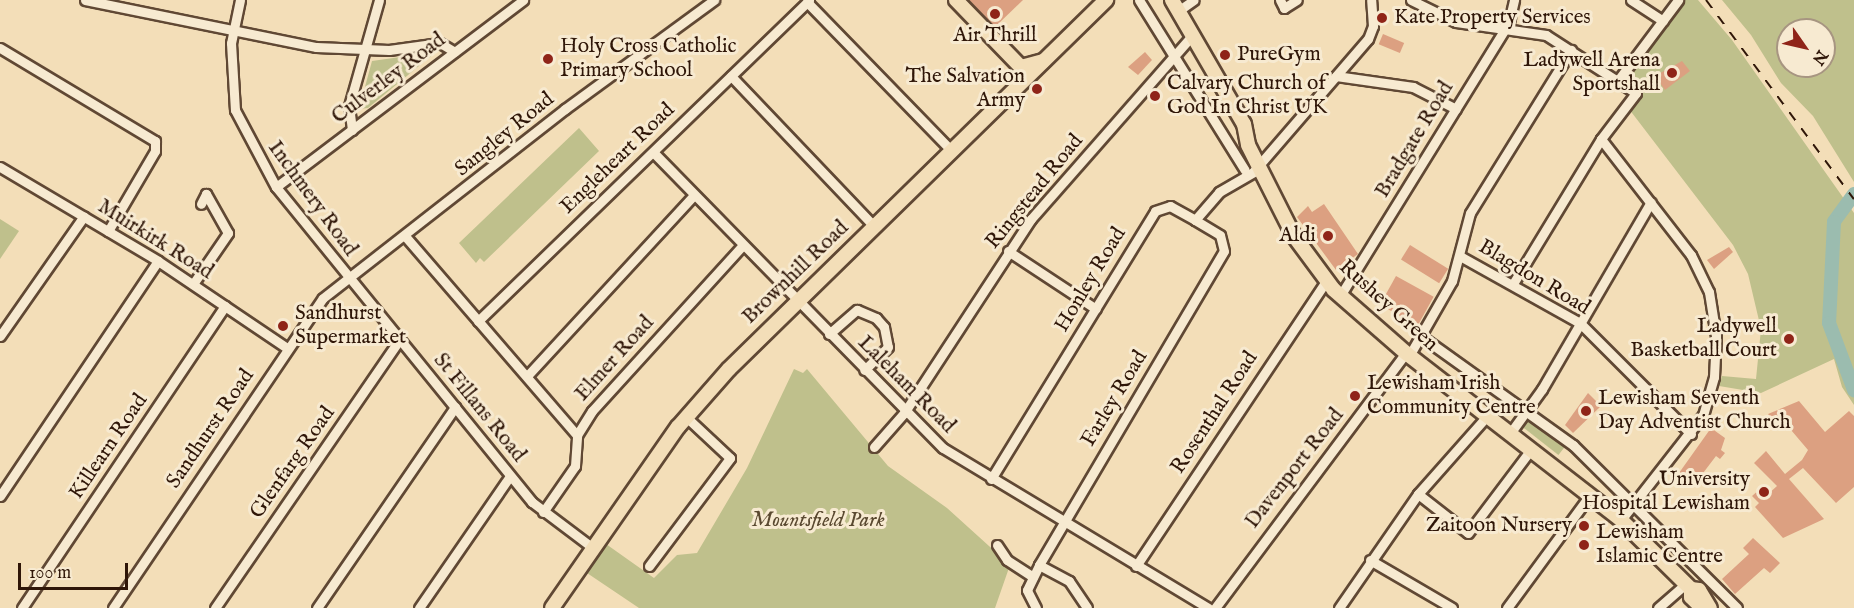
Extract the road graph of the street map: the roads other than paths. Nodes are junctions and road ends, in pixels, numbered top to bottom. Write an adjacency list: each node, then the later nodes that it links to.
1 (86, 0): 18 (street)
2 (240, 0): 22 (street, Inchmery Road)
3 (379, 0): 25 (street)
4 (523, 0): 27 (street, Culverley Road)
5 (714, 0): 50 (street, Sangley Road)
6 (956, 0): 30 (highway)
7 (1106, 0): 29 (highway, Brownhill Road)
8 (1139, 0): 28 (street, Rushey Green)
9 (1194, 0): 19 (street)
10 (1280, 0): 11 (street)
11 (1297, 0)
12 (1371, 0): 31 (street)
13 (1411, 0): 21 (street)
14 (1514, 0): 21 (street, Bradgate Road)
15 (1631, 0): 20 (street)
16 (1678, 0): 20 (street)
17 (808, 1): 32 (street, Engleheart Road); 39 (street)
18 (109, 2): 22 (street)
19 (1175, 6): 23 (highway, Rushey Green)
20 (1663, 21): 33 (street)
21 (1506, 26): 26 (street); 35 (street, Bradgate Road)
22 (232, 32): 25 (street); 42 (street, Inchmery Road)
23 (1191, 36): 28 (street, Ringstead Road); 41 (highway, Rushey Green)
24 (0, 48): 49 (street)
25 (365, 50): 27 (street); 36 (street)
26 (1571, 50): 33 (street); 53 (street, Davenport Road)
27 (455, 52): 36 (street, Culverley Road)
28 (1173, 53): 41 (street, Rushey Green); 52 (street, Ringstead Road)
29 (1043, 61): 30 (highway); 34 (highway, Brownhill Road)
30 (1021, 67): 34 (highway)
31 (1336, 75): 35 (street); 41 (street)
32 (731, 76): 38 (street, Engleheart Road); 48 (street)
33 (1619, 79): 37 (street)
34 (1018, 86): 39 (highway, Brownhill Road)
35 (1456, 109): 59 (street, Bradgate Road)
36 (352, 130): 42 (street, Culverley Road)
37 (1601, 139): 44 (street); 58 (street)
38 (652, 152): 43 (street, Laleham Road); 63 (street, Engleheart Road)
39 (952, 152): 48 (highway, Brownhill Road)
40 (0, 167): 46 (street, Muirkirk Road)
41 (1251, 168): 47 (street); 56 (highway, Rushey Green)
42 (276, 187): 55 (street, Inchmery Road)
43 (694, 195): 51 (street, Laleham Road); 72 (street)
44 (1651, 202): 64 (street); 79 (street)
45 (201, 204): 57 (street)
46 (84, 216): 49 (street, Muirkirk Road); 66 (street)
47 (1195, 220): 62 (street, Honley Road); 91 (street, Farley Road)
48 (875, 227): 60 (highway, Brownhill Road)
49 (108, 231): 54 (street, Muirkirk Road)
50 (405, 236): 55 (street, Sangley Road); 63 (street)
51 (743, 245): 60 (street, Laleham Road); 80 (street, Elmer Road)
52 (1008, 251): 62 (street); 75 (street, Ringstead Road)
53 (1460, 256): 58 (street, Blagdon Road); 67 (street, Davenport Road)
54 (158, 261): 57 (street, Muirkirk Road); 87 (street)
55 (348, 278): 68 (street, St Fillans Road); 69 (street, Sandhurst Road)
56 (1326, 281): 59 (highway, Rushey Green); 97 (street, Rosenthal Road)
57 (193, 284): 61 (street, Muirkirk Road)
58 (1513, 284): 64 (street, Blagdon Road)
59 (1340, 296): 70 (highway, Rushey Green)
60 (798, 301): 65 (street, Laleham Road); 77 (highway, Brownhill Road)
61 (225, 306): 69 (street, Muirkirk Road); 100 (street, Killearn Road)
62 (1096, 309): 84 (street, Honley Road)
63 (478, 321): 72 (street)
64 (1580, 323): 74 (street); 79 (street, Blagdon Road)
65 (829, 334): 71 (street, Laleham Road); 71 (street)
66 (0, 336)
67 (1422, 337): 70 (street, Davenport Road); 74 (street, Rushey Green)
68 (400, 339): 73 (street, St Fillans Road); 102 (street, Glenfarg Road)
69 (287, 348): 101 (street, Sandhurst Road)
70 (1408, 354): 76 (highway, Rushey Green); 109 (street, Davenport Road)
71 (864, 370): 75 (street, Laleham Road)
72 (527, 376): 80 (street)
73 (455, 407): 83 (street, St Fillans Road); 103 (street)
74 (1528, 409): 78 (street); 88 (street, Rushey Green)
75 (904, 413): 81 (street, Ringstead Road); 84 (street, Laleham Road)
76 (1488, 415): 78 (highway, Rushey Green); 85 (street)
77 (686, 417): 93 (highway, Brownhill Road); 96 (street)
78 (1515, 427): 82 (highway, Rushey Green)
79 (1691, 434): 88 (street)
80 (577, 435): 89 (street, Elmer Road)
81 (874, 447)
82 (1528, 453): 85 (street); 86 (highway, Rushey Green)
83 (510, 476): 89 (street, St Fillans Road); 104 (street)
84 (991, 479): 91 (street, Laleham Road)
85 (1418, 494): 94 (street)
86 (1590, 495): 90 (highway, Rushey Green); 112 (street)
87 (0, 496)
88 (1635, 503): 90 (street); 116 (street, Rushey Green)
89 (543, 512): 93 (street, St Fillans Road)
90 (1621, 520): 99 (highway, Rushey Green)
91 (1064, 522): 95 (street, Farley Road); 97 (street, Laleham Road)
92 (997, 545): 98 (street)
93 (593, 548): 105 (highway, Brownhill Road)
94 (1370, 560): 110 (street); 111 (street)
95 (1039, 565): 98 (street, Farley Road); 107 (street)
96 (649, 566)
97 (1136, 566): 108 (street, Laleham Road)
98 (1033, 577): 106 (street, Farley Road)
99 (1689, 587): 113 (street); 114 (highway); 115 (highway)
100 (22, 608)
101 (112, 608)
102 (215, 608)
103 (317, 608)
104 (419, 608)
105 (552, 608)
106 (1036, 608)
107 (1087, 608)
108 (1208, 608)
109 (1215, 608)
110 (1339, 608)
111 (1452, 608)
112 (1506, 608)
113 (1658, 608)
114 (1702, 608)
115 (1710, 608)
116 (1737, 608)

